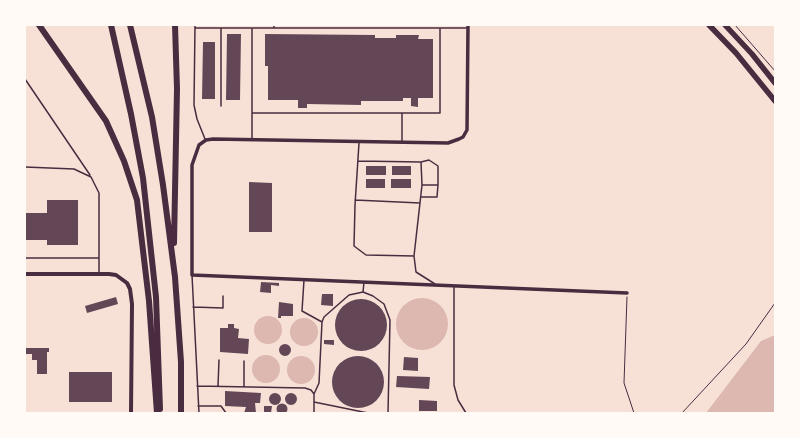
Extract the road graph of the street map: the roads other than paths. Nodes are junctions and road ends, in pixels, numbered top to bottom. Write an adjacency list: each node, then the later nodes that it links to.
1 (39, 25): 73 (highway)
2 (111, 25): 73 (highway)
3 (130, 25): 54 (highway)
4 (176, 25): 54 (highway)
5 (195, 25): 17 (lane)
6 (274, 25): 20 (lane)
7 (298, 25): 21 (lane)
8 (317, 25): 22 (lane)
9 (333, 25): 23 (lane)
10 (376, 25): 24 (lane)
11 (404, 25): 25 (lane)
12 (413, 25): 26 (lane)
13 (434, 25): 27 (lane)
14 (709, 25): 31 (main road)
15 (725, 25): 30 (main road)
16 (468, 26): 28 (lane); 38 (street)
17 (195, 28): 18 (lane); 36 (lane)
18 (221, 28): 19 (lane); 32 (lane)
19 (252, 28): 20 (lane); 34 (lane)
20 (274, 28): 21 (lane)
21 (298, 28): 22 (lane)
22 (317, 28): 23 (lane)
23 (333, 28): 24 (lane)
24 (376, 28): 25 (lane)
25 (404, 28): 26 (lane)
26 (413, 28): 27 (lane)
27 (434, 28): 28 (lane)
28 (440, 28): 33 (lane)
29 (25, 79): 42 (lane)
30 (775, 83)
31 (775, 101)
32 (221, 106)
33 (402, 113): 34 (lane); 38 (lane)
34 (252, 114): 35 (lane)
35 (252, 139): 36 (street); 37 (street)
36 (206, 140): 53 (street)
37 (359, 141): 38 (street); 39 (lane)
38 (402, 141)
39 (358, 161): 40 (lane); 46 (lane)
40 (421, 162): 43 (lane); 44 (lane)
41 (25, 167): 42 (lane)
42 (92, 177): 50 (lane)
43 (422, 185): 44 (lane); 45 (lane)
44 (438, 185): 45 (lane)
45 (421, 197): 47 (lane)
46 (355, 200): 47 (lane); 48 (lane)
47 (420, 203): 48 (lane)
48 (414, 256): 57 (lane)
49 (25, 258): 50 (lane)
50 (99, 258): 52 (lane)
51 (25, 274): 52 (street)
52 (99, 274): 72 (street)
53 (192, 275): 55 (street); 62 (lane)
54 (175, 277): 74 (highway)
55 (304, 280): 56 (street); 63 (lane)
56 (364, 282): 57 (street); 59 (lane)
57 (436, 285): 58 (street)
58 (454, 286): 60 (street); 80 (lane)
59 (363, 292): 63 (lane); 79 (lane)
60 (628, 293)
61 (223, 296): 62 (lane)
62 (193, 308): 66 (lane)
63 (322, 322): 69 (lane)
64 (219, 360): 67 (lane)
65 (244, 361): 68 (lane)
66 (197, 386): 67 (lane); 71 (lane)
67 (218, 386): 68 (lane)
68 (244, 387): 69 (lane)
69 (314, 394): 70 (lane)
70 (314, 402): 77 (lane); 78 (lane)
71 (198, 406): 75 (lane); 76 (lane)
72 (131, 413)
73 (158, 413)
74 (181, 413)
75 (199, 413)
76 (226, 413)
77 (314, 413)
78 (368, 413)
79 (388, 413)
80 (466, 413)

